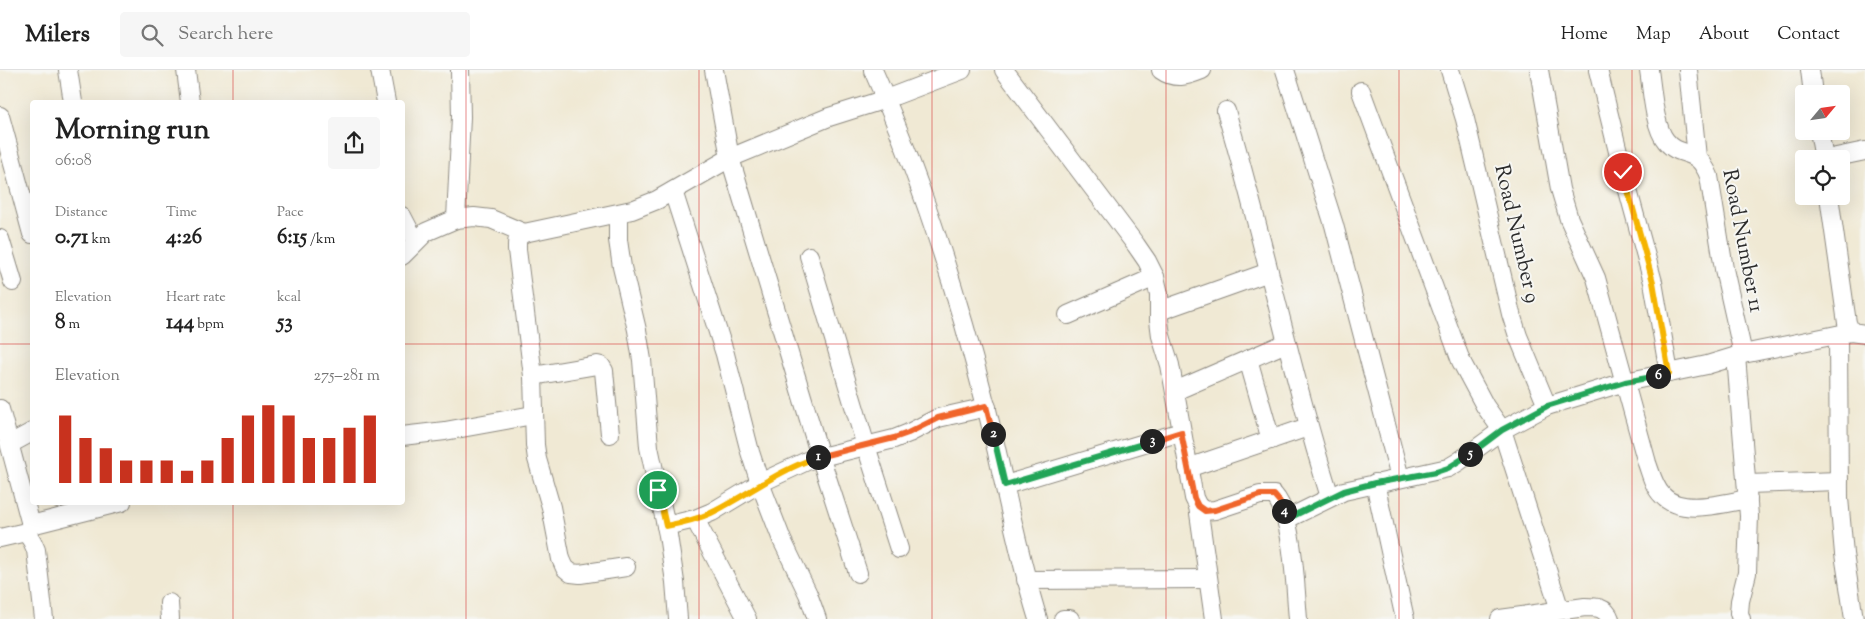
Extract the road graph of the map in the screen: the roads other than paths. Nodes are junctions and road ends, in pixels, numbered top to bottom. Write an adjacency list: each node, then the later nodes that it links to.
1 (68, 70): 21 (street)
2 (186, 70): 22 (street)
3 (380, 70): 23 (street)
4 (460, 70): 33 (street)
5 (714, 70): 29 (street)
6 (873, 70): 20 (street)
7 (962, 70): 20 (street)
8 (1004, 70): 42 (street)
9 (1161, 70): 10 (street)
10 (1202, 70)
11 (1285, 70): 69 (street)
12 (1450, 70): 55 (street, Road Number 9)
13 (1539, 70): 52 (street)
14 (1598, 70): 50 (street)
15 (1649, 70): 28 (street, Road Number 11)
16 (1688, 70): 28 (street)
17 (1810, 70): 18 (street)
18 (1812, 85)
19 (1360, 91): 59 (street)
20 (886, 99): 29 (street); 54 (street)
21 (73, 100)
22 (190, 100)
23 (386, 100)
24 (1226, 110): 41 (street)
25 (0, 116): 35 (street)
26 (1865, 151): 27 (street)
27 (1850, 154)
28 (1697, 157): 48 (street, Road Number 11)
29 (730, 158): 30 (street); 67 (street)
30 (672, 190): 32 (street); 71 (street)
31 (1830, 205): 46 (street)
32 (618, 214): 36 (street); 80 (street)
33 (456, 219): 36 (street); 38 (street)
34 (405, 222): 38 (street)
35 (30, 227)
36 (524, 233): 51 (street)
37 (0, 239): 43 (street)
38 (415, 241): 39 (street)
39 (405, 253)
40 (809, 256): 66 (street)
41 (1269, 272): 44 (street); 47 (street)
42 (1155, 277): 44 (street); 45 (street)
43 (13, 282)
44 (1159, 311): 53 (street)
45 (1068, 315)
46 (1851, 334): 48 (street); 70 (street)
47 (1286, 343): 49 (street); 58 (street)
48 (1739, 355): 50 (street); 74 (street, Road Number 11)
49 (1248, 359): 53 (street); 64 (street)
50 (1669, 373): 52 (street)
51 (533, 376): 57 (street); 62 (street)
52 (1625, 382): 55 (street); 74 (street)
53 (1175, 391): 60 (street)
54 (986, 406): 66 (street); 73 (street)
55 (1547, 406): 59 (street)
56 (0, 409): 65 (street)
57 (533, 415): 63 (street); 84 (street)
58 (1308, 427): 64 (street); 75 (street)
59 (1502, 430): 69 (street); 88 (street)
60 (1181, 432): 68 (street); 73 (street)
61 (30, 433): 65 (street)
62 (610, 434)
63 (405, 436)
64 (1271, 440): 68 (street)
65 (10, 444): 81 (street)
66 (866, 446): 67 (street); 83 (street)
67 (820, 456): 71 (street); 85 (street)
68 (1188, 468): 77 (street)
69 (1400, 478): 72 (street)
70 (1839, 481): 74 (street); 102 (street)
71 (760, 483): 78 (street); 92 (street)
72 (1375, 483): 75 (street); 98 (street)
73 (1005, 485): 87 (street)
74 (1748, 492): 101 (street, Road Number 11)
75 (1330, 498): 79 (street)
76 (109, 505): 81 (street)
77 (1198, 506): 79 (street); 86 (street)
78 (695, 519): 80 (street); 91 (street)
79 (1287, 519): 97 (street)
80 (666, 526): 90 (street)
81 (28, 528): 82 (street); 89 (street)
82 (0, 538)
83 (899, 548)
84 (626, 567)
85 (858, 573)
86 (1208, 579): 87 (street); 96 (street)
87 (1026, 580): 93 (street)
88 (1560, 610): 99 (street); 100 (street)
89 (44, 619)
90 (678, 619)
91 (747, 619)
92 (817, 619)
93 (1038, 619)
94 (1063, 619): 95 (street)
95 (1070, 619)
96 (1214, 619)
97 (1298, 619)
98 (1405, 619)
99 (1500, 619)
100 (1610, 619)
101 (1741, 619)
102 (1854, 619)

